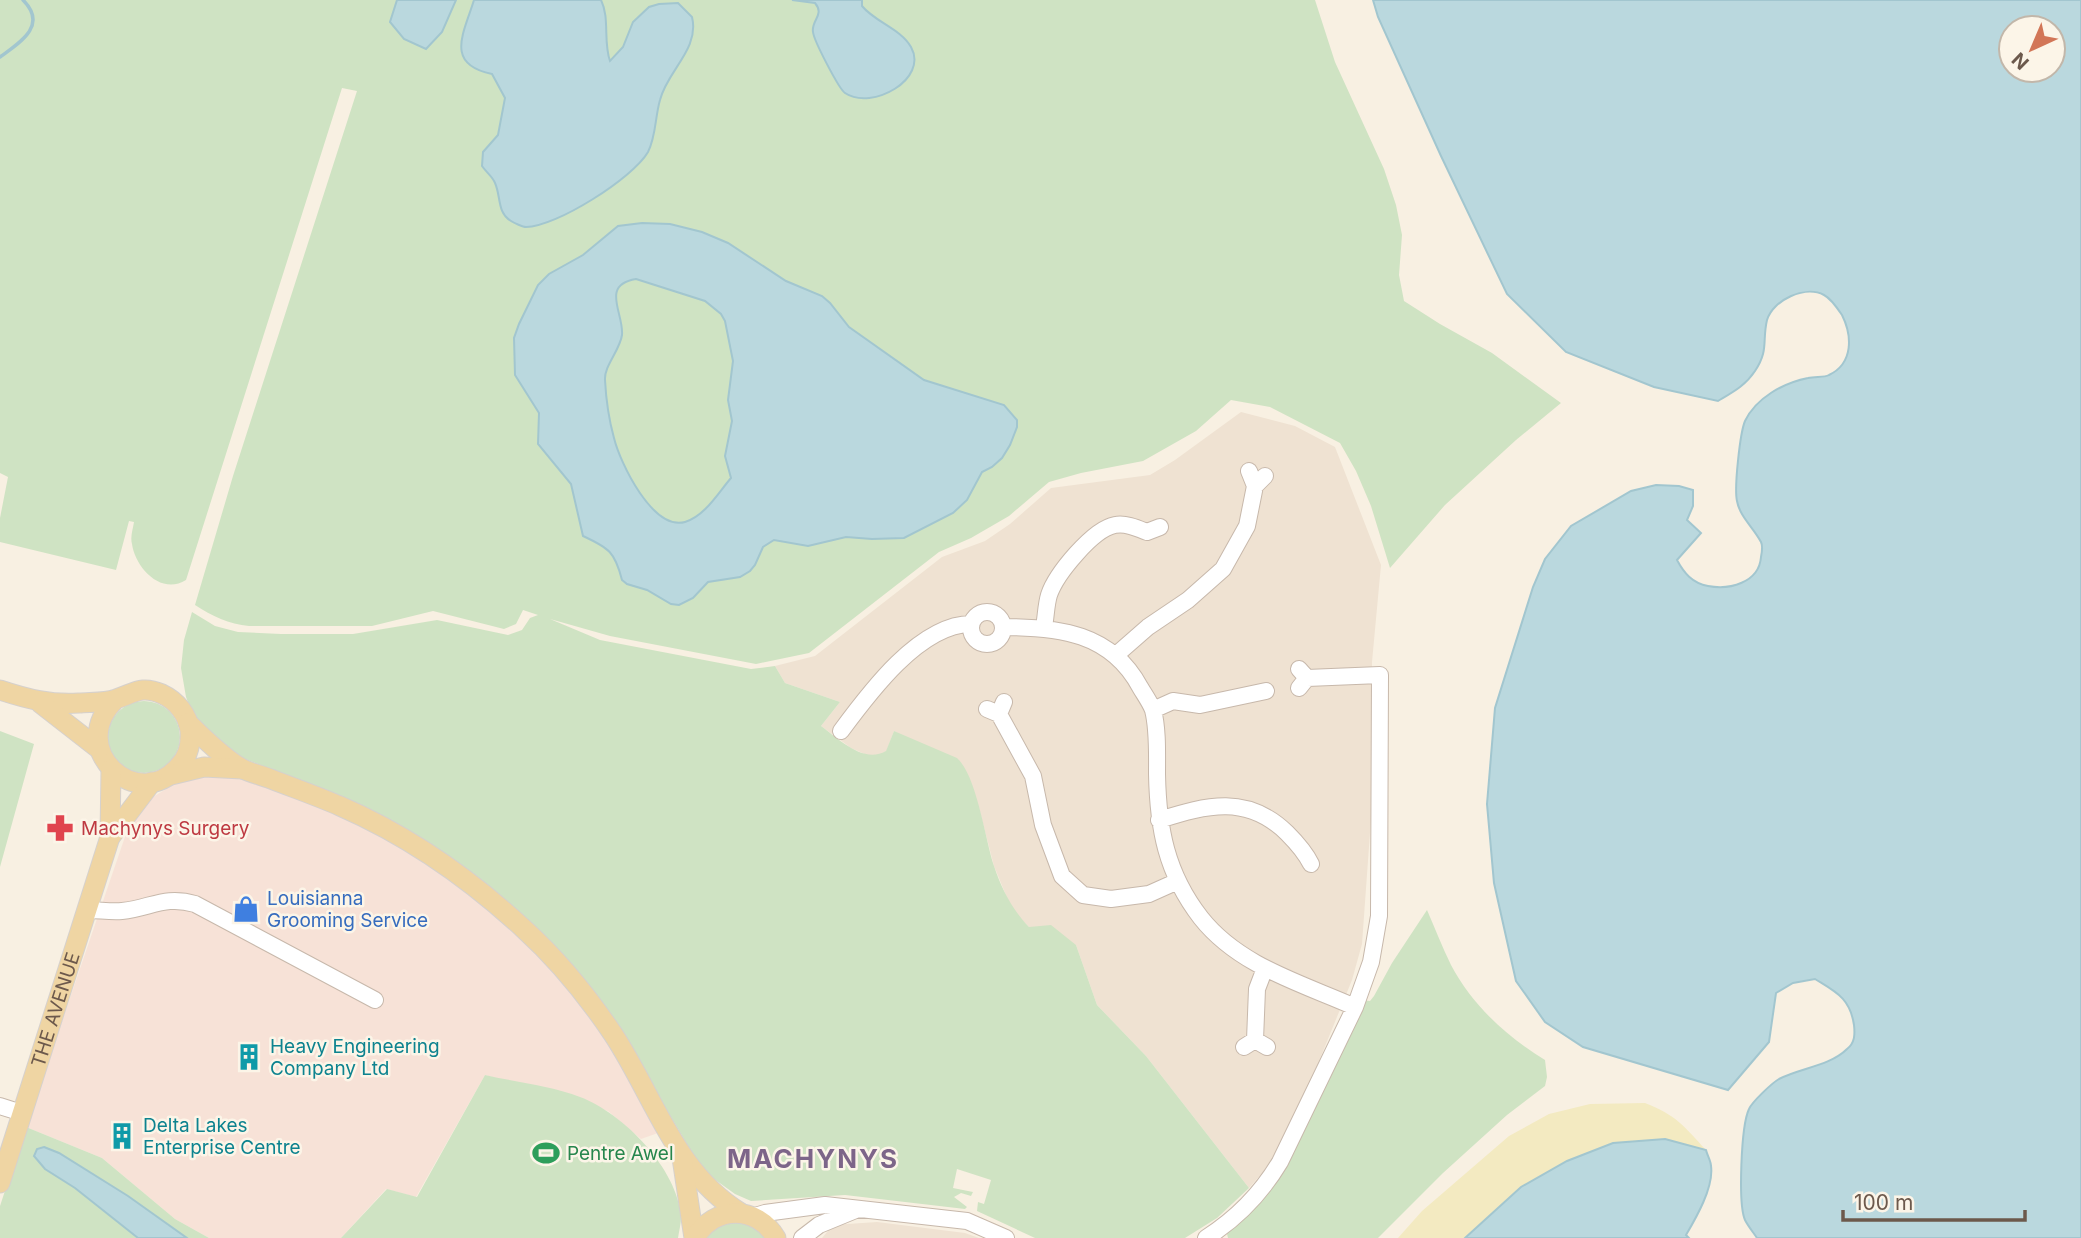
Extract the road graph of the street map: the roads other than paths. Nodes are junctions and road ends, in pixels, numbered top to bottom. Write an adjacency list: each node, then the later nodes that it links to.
1 (1256, 478): 6 (street)
2 (1150, 548): 5 (street)
3 (971, 624): 4 (street); 4 (street); 15 (street)
4 (1003, 627): 5 (street)
5 (1044, 627): 6 (street)
6 (1116, 655): 13 (street)
7 (1302, 678): 28 (street)
8 (1271, 689): 13 (street)
9 (0, 690): 11 (main road)
10 (116, 699): 11 (main road); 14 (main road); 16 (main road)
11 (39, 702): 16 (main road)
12 (997, 709): 24 (street)
13 (1153, 710): 21 (street)
14 (188, 723): 18 (main road); 19 (main road)
15 (841, 731)
16 (99, 749): 17 (main road)
17 (111, 769): 20 (main road); 22 (main road, THE AVENUE)
18 (242, 769): 19 (main road); 32 (main road)
19 (171, 775): 20 (main road)
20 (152, 782): 22 (main road, THE AVENUE)
21 (1158, 820): 23 (street); 24 (street)
22 (110, 837): 25 (main road, THE AVENUE)
23 (1312, 867)
24 (1178, 881): 26 (street)
25 (88, 910): 27 (street); 31 (main road, THE AVENUE)
26 (1265, 968): 28 (street); 29 (street)
27 (375, 1000)
28 (1355, 1007): 40 (street)
29 (1255, 1044)
30 (0, 1106): 31 (street)
31 (22, 1113): 33 (main road, THE AVENUE)
32 (681, 1157): 35 (main road); 36 (main road)
33 (0, 1183)
34 (860, 1208): 35 (street); 38 (street); 39 (street)
35 (748, 1214): 36 (main road); 37 (main road)
36 (695, 1238)
37 (776, 1238)
38 (802, 1238)
39 (1006, 1238)
40 (1206, 1238)

